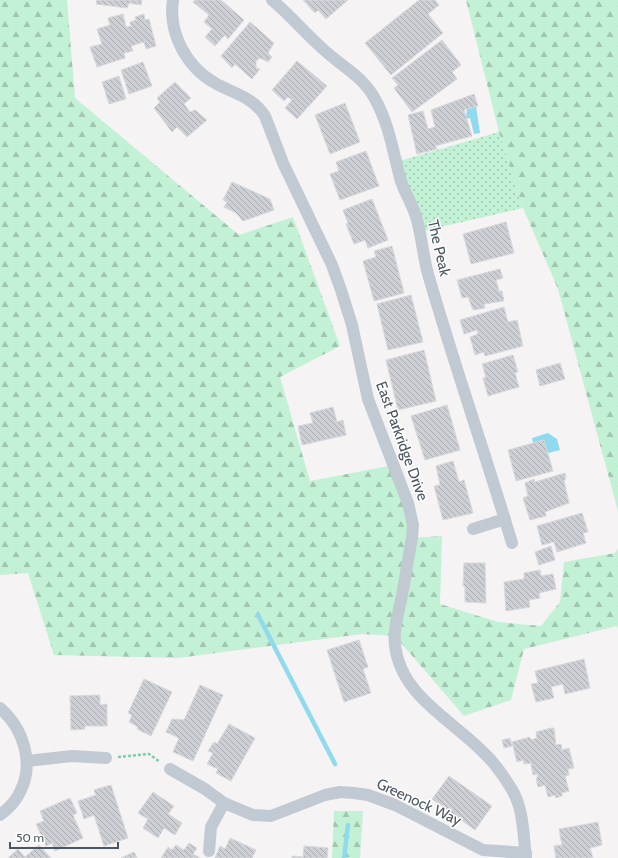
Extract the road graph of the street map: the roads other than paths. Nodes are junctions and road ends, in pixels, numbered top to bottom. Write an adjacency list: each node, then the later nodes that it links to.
1 (173, 0): 13 (street, East Parkridge Drive)
2 (272, 0): 3 (street, The Peak)
3 (505, 519): 4 (street); 5 (street, The Peak)
4 (473, 529)
5 (512, 543)
6 (0, 708): 8 (street)
7 (106, 758): 8 (street)
8 (27, 761): 11 (street)
9 (170, 769): 10 (street, Greenock Way)
10 (224, 804): 12 (street); 13 (street, Greenock Way)
11 (0, 815)
12 (209, 851)
13 (526, 855)

